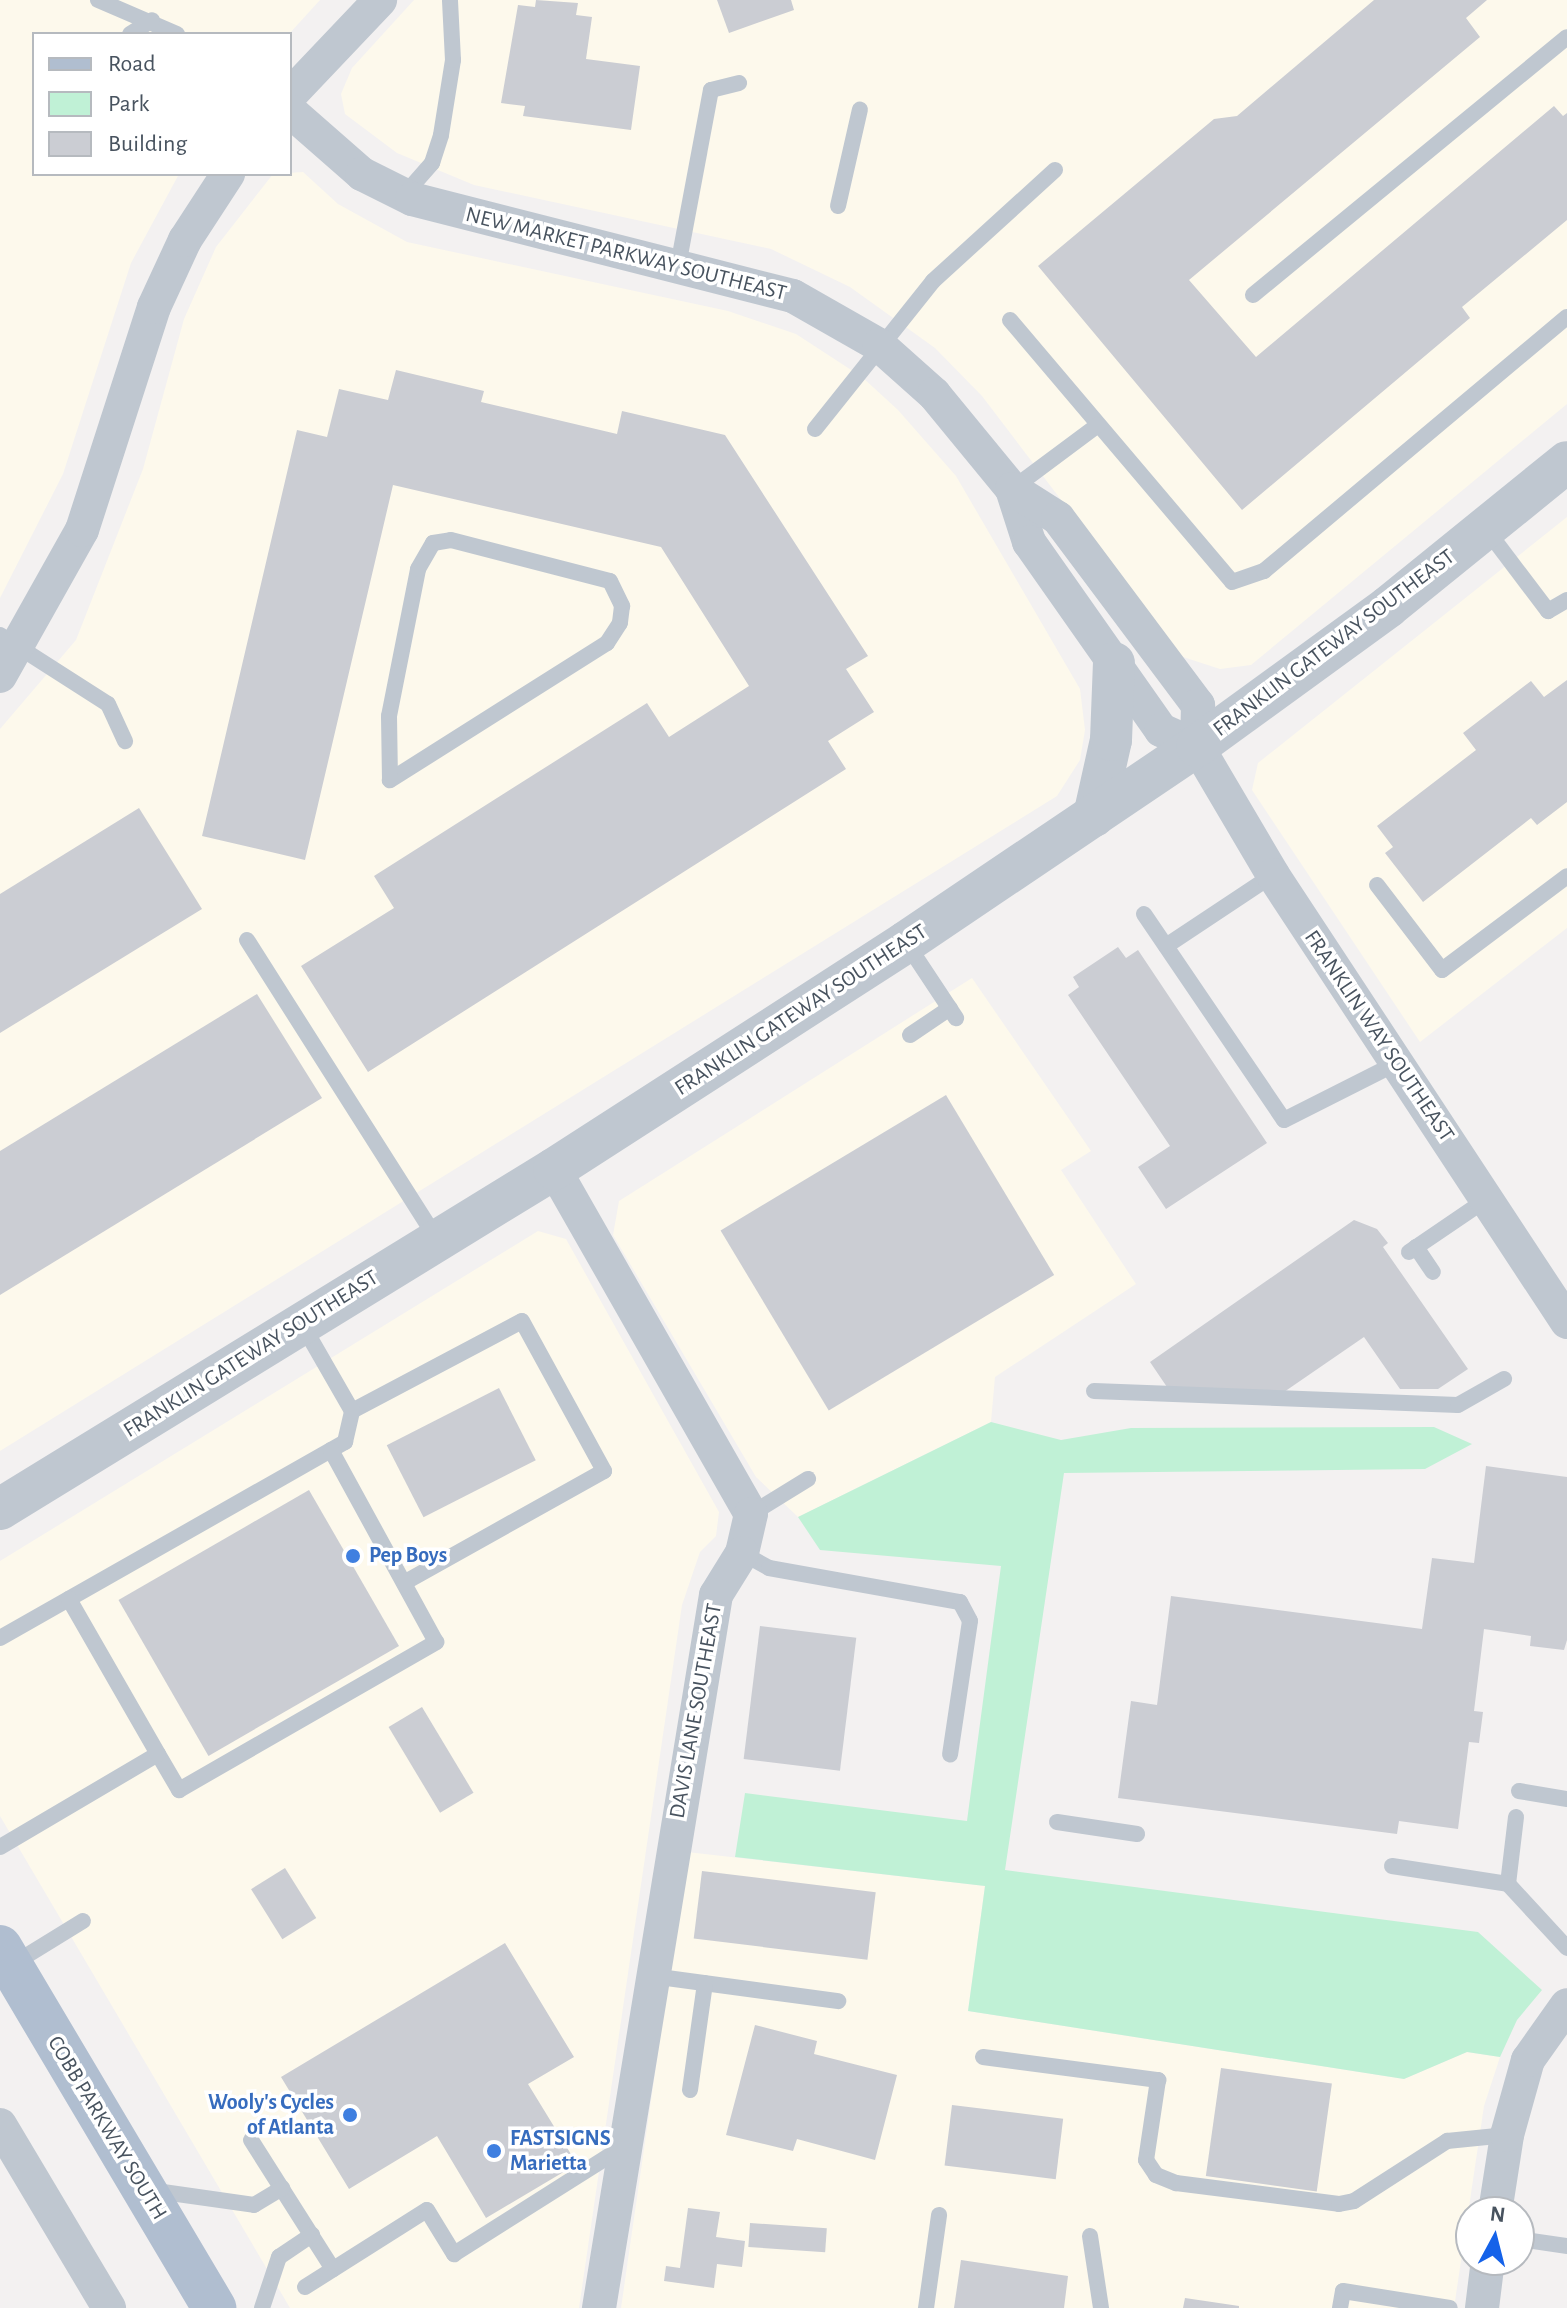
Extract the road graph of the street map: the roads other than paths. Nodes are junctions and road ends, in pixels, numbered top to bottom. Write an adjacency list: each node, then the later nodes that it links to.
1 (98, 0): 4 (lane)
2 (380, 0): 9 (street)
3 (450, 0): 14 (lane)
4 (152, 20): 5 (lane); 6 (lane)
5 (133, 32)
6 (173, 32)
7 (1567, 37): 17 (lane)
8 (739, 83): 16 (lane)
9 (292, 93)
10 (860, 109): 15 (lane)
11 (292, 113): 14 (street, NEW MARKET PARKWAY SOUTHEAST)
12 (1055, 170): 20 (lane)
13 (227, 176): 27 (street)
14 (404, 195): 16 (street, NEW MARKET PARKWAY SOUTHEAST)
15 (838, 206)
16 (678, 266): 20 (street, NEW MARKET PARKWAY SOUTHEAST)
17 (1253, 295)
18 (1567, 317): 21 (lane)
19 (1010, 320): 21 (lane)
20 (879, 345): 22 (lane); 24 (street, NEW MARKET PARKWAY SOUTHEAST)
21 (1098, 425): 24 (lane)
22 (815, 429)
23 (1567, 462): 25 (street, FRANKLIN GATEWAY SOUTHEAST)
24 (1012, 489): 28 (street, NEW MARKET PARKWAY SOUTHEAST); 32 (street, NEW MARKET PARKWAY SOUTHEAST)
25 (1485, 528): 26 (lane); 32 (street, FRANKLIN GATEWAY SOUTHEAST)
26 (1567, 600)
27 (9, 641): 29 (street); 31 (lane)
28 (1114, 663): 32 (street, NEW MARKET PARKWAY SOUTHEAST); 33 (street)
29 (0, 676)
30 (389, 716): 30 (lane)
31 (125, 741)
32 (1197, 746): 33 (street, FRANKLIN GATEWAY SOUTHEAST); 34 (street, FRANKLIN WAY SOUTHEAST)
33 (1094, 816): 39 (street, FRANKLIN GATEWAY SOUTHEAST)
34 (1273, 875): 40 (lane); 42 (street, FRANKLIN WAY SOUTHEAST)
35 (1567, 876): 36 (lane)
36 (1377, 885)
37 (1144, 914): 40 (lane)
38 (247, 940): 45 (lane)
39 (906, 942): 41 (lane); 43 (street, FRANKLIN GATEWAY SOUTHEAST)
40 (1166, 946): 42 (lane)
41 (910, 1035)
42 (1397, 1063): 44 (street, FRANKLIN WAY SOUTHEAST)
43 (554, 1169): 45 (street, FRANKLIN GATEWAY SOUTHEAST); 55 (street)
44 (1487, 1199): 46 (lane); 47 (street, FRANKLIN WAY SOUTHEAST)
45 (437, 1239): 48 (street, FRANKLIN GATEWAY SOUTHEAST)
46 (1433, 1272)
47 (1567, 1322)
48 (301, 1324): 51 (lane); 54 (street, FRANKLIN GATEWAY SOUTHEAST)
49 (1504, 1379): 50 (lane)
50 (1094, 1391)
51 (352, 1411): 52 (lane); 57 (lane)
52 (331, 1450): 57 (lane); 58 (lane)
53 (808, 1479): 55 (lane)
54 (0, 1509)
55 (751, 1514): 56 (street, DAVIS LANE SOUTHEAST)
56 (742, 1553): 61 (lane); 73 (street, DAVIS LANE SOUTHEAST)
57 (404, 1583): 60 (lane)
58 (69, 1599): 59 (lane); 60 (lane)
59 (0, 1638)
60 (158, 1754): 67 (lane)
61 (950, 1755)
62 (1519, 1791): 63 (lane)
63 (1567, 1799)
64 (1516, 1817): 69 (lane)
65 (1057, 1822): 66 (lane)
66 (1137, 1834)
67 (0, 1847)
68 (1392, 1866): 69 (lane)
69 (1508, 1884): 71 (lane)
70 (83, 1921): 72 (lane)
71 (1567, 1948)
72 (5, 1956): 84 (main road, COBB PARKWAY SOUTH)
73 (650, 1975): 74 (lane); 82 (street, DAVIS LANE SOUTHEAST)
74 (705, 1983): 75 (lane); 78 (lane)
75 (838, 2001)
76 (1567, 2005): 80 (street)
77 (983, 2057): 80 (lane)
78 (690, 2090)
79 (0, 2125): 94 (street)
80 (1507, 2135): 85 (street)
81 (251, 2140): 83 (lane)
82 (624, 2146): 91 (lane); 97 (street, DAVIS LANE SOUTHEAST)
83 (282, 2188): 84 (lane); 87 (lane)
84 (144, 2189): 95 (main road, COBB PARKWAY SOUTH)
85 (1497, 2196)
86 (939, 2215): 98 (lane)
87 (312, 2235): 91 (lane); 96 (lane)
88 (1090, 2236): 99 (lane)
89 (1535, 2241): 90 (lane)
90 (1567, 2246)
91 (333, 2269): 93 (lane)
92 (1486, 2276): 102 (street)
93 (305, 2287)
94 (109, 2308)
95 (214, 2308)
96 (262, 2308)
97 (599, 2308)
98 (926, 2308)
99 (1101, 2308)
100 (1340, 2308): 101 (lane)
101 (1450, 2308)
102 (1482, 2308)

